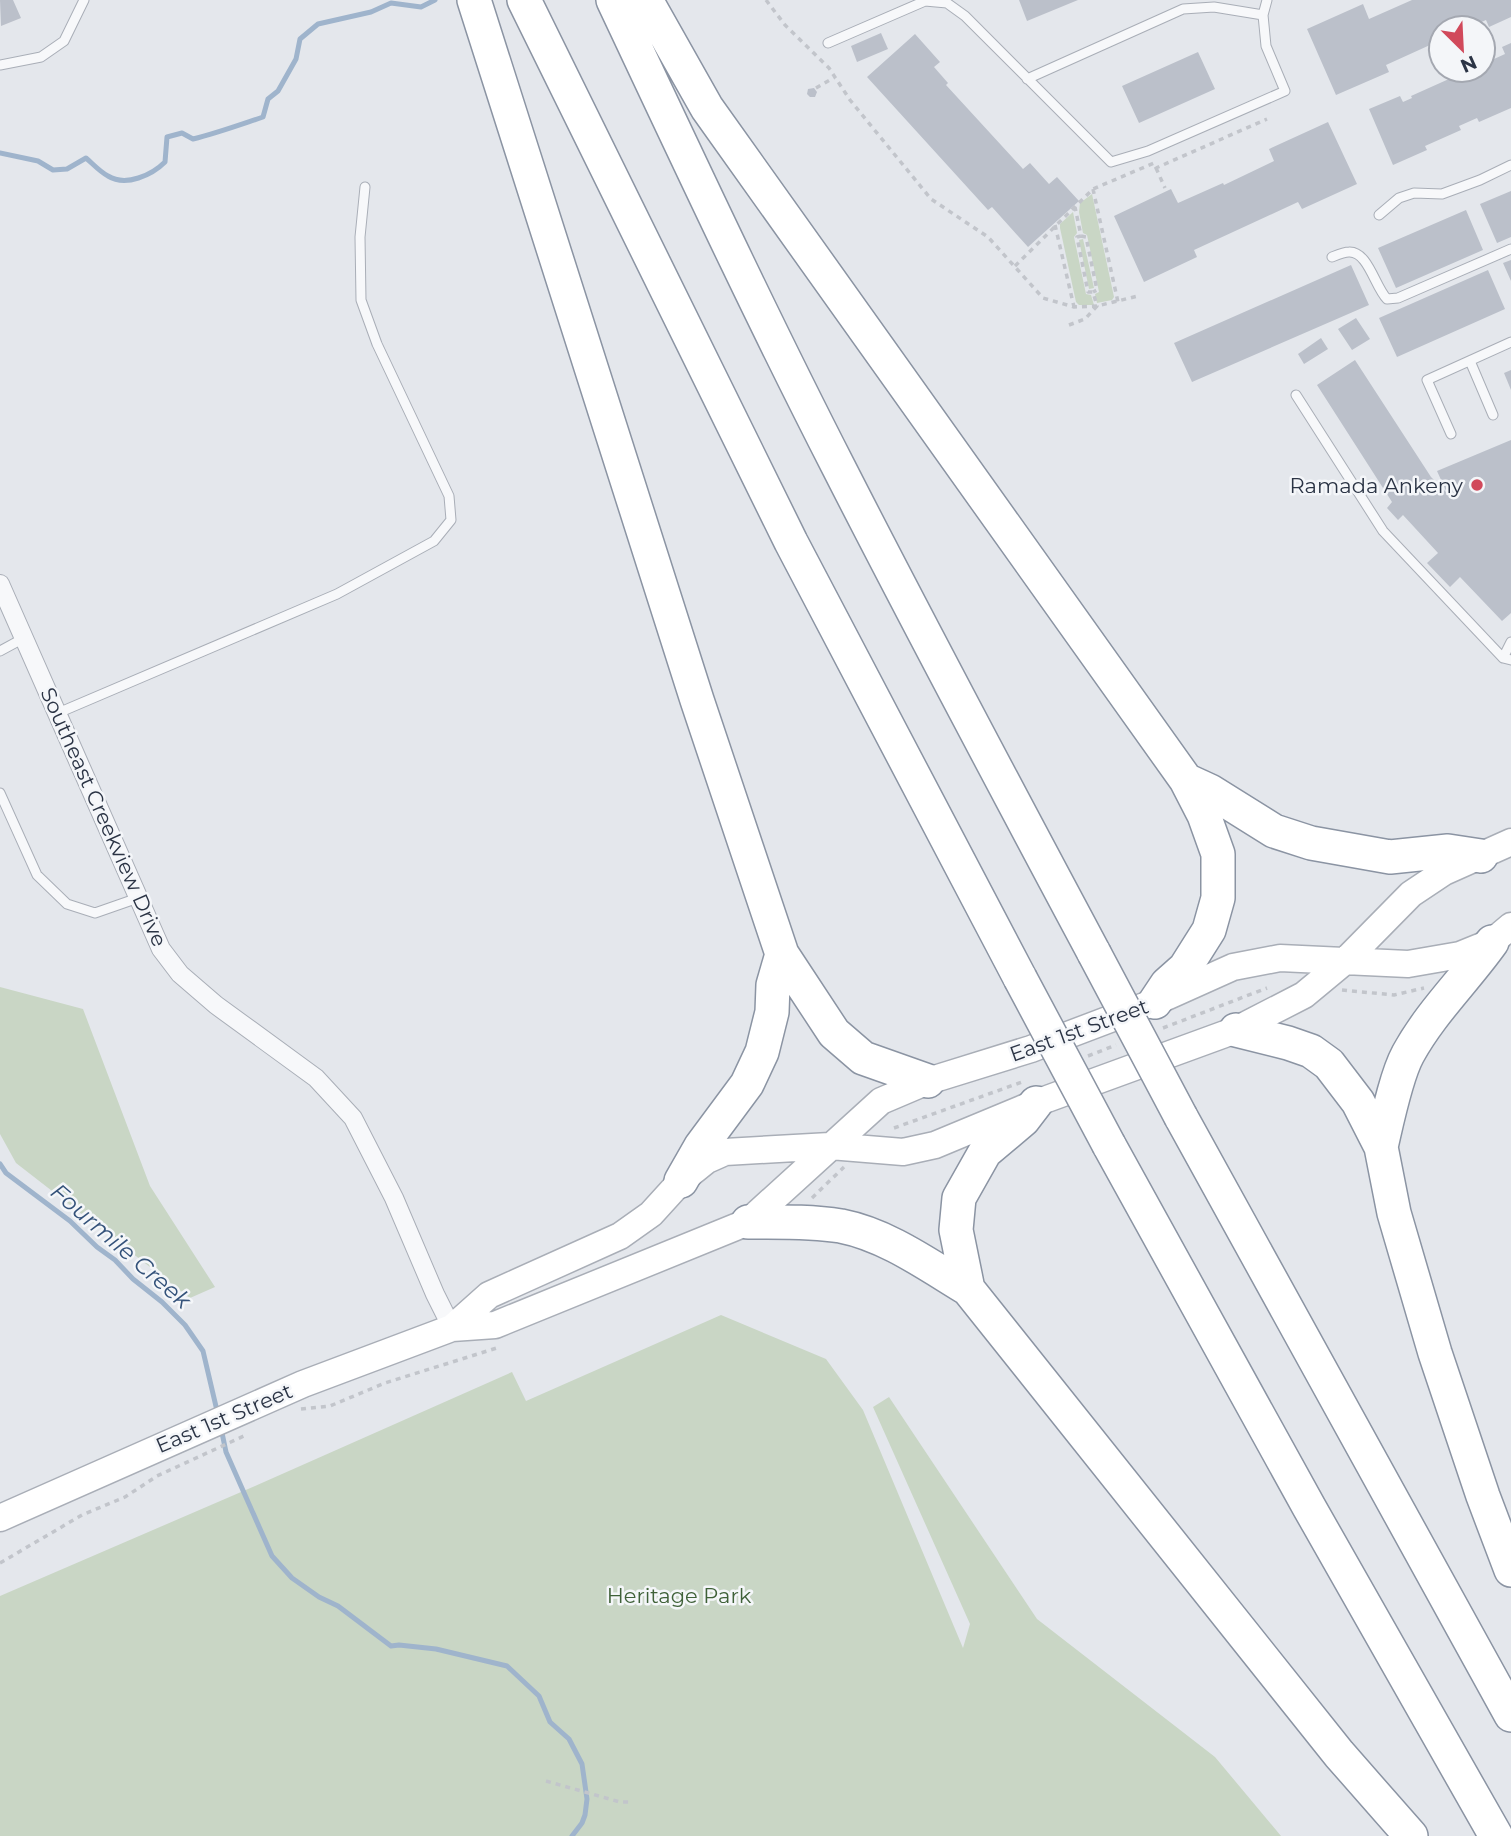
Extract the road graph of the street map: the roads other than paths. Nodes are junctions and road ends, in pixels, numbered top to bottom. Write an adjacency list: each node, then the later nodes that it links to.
1 (84, 0): 9 (lane)
2 (474, 0): 33 (highway)
3 (524, 0): 49 (highway, bridge)
4 (613, 0): 47 (highway, bridge)
5 (646, 0): 27 (highway)
6 (1267, 0): 7 (lane)
7 (1263, 15): 10 (lane); 10 (lane)
8 (828, 43): 10 (lane)
9 (0, 65)
10 (1027, 79)
11 (1511, 165): 13 (lane)
12 (365, 187): 26 (lane)
13 (1379, 215)
14 (1511, 249): 15 (lane)
15 (1332, 257)
16 (1511, 342): 17 (lane)
17 (1470, 361): 19 (lane); 20 (lane)
18 (1296, 395): 25 (lane)
19 (1493, 415)
20 (1451, 434)
21 (0, 584): 22 (street, Southeast Creekview Drive)
22 (24, 638): 24 (lane); 26 (street, Southeast Creekview Drive)
23 (1511, 642): 25 (lane)
24 (0, 651)
25 (1507, 659)
26 (58, 713): 31 (street, Southeast Creekview Drive)
27 (1186, 780): 30 (highway); 35 (highway)
28 (0, 793): 31 (lane)
29 (1511, 842): 30 (main road, East 1st Street)
30 (1481, 856): 34 (main road, East 1st Street)
31 (138, 898): 44 (street, Southeast Creekview Drive)
32 (1501, 934): 34 (main road, East 1st Street); 40 (highway)
33 (782, 954): 37 (highway); 41 (highway)
34 (1345, 961): 35 (main road, East 1st Street); 36 (main road, East 1st Street)
35 (1155, 1002): 37 (main road, East 1st Street)
36 (1236, 1030): 38 (main road, East 1st Street); 40 (highway)
37 (928, 1081): 39 (main road, East 1st Street)
38 (1036, 1103): 39 (main road, East 1st Street); 43 (highway)
39 (830, 1146): 41 (main road, East 1st Street); 42 (main road, East 1st Street)
40 (1381, 1147): 46 (highway)
41 (681, 1181): 44 (main road, East 1st Street)
42 (748, 1222): 43 (highway); 44 (main road, East 1st Street)
43 (968, 1289): 48 (highway)
44 (452, 1328): 45 (main road, East 1st Street)
45 (0, 1518)
46 (1511, 1570)
47 (1511, 1715)
48 (1411, 1836)
49 (1496, 1836)

